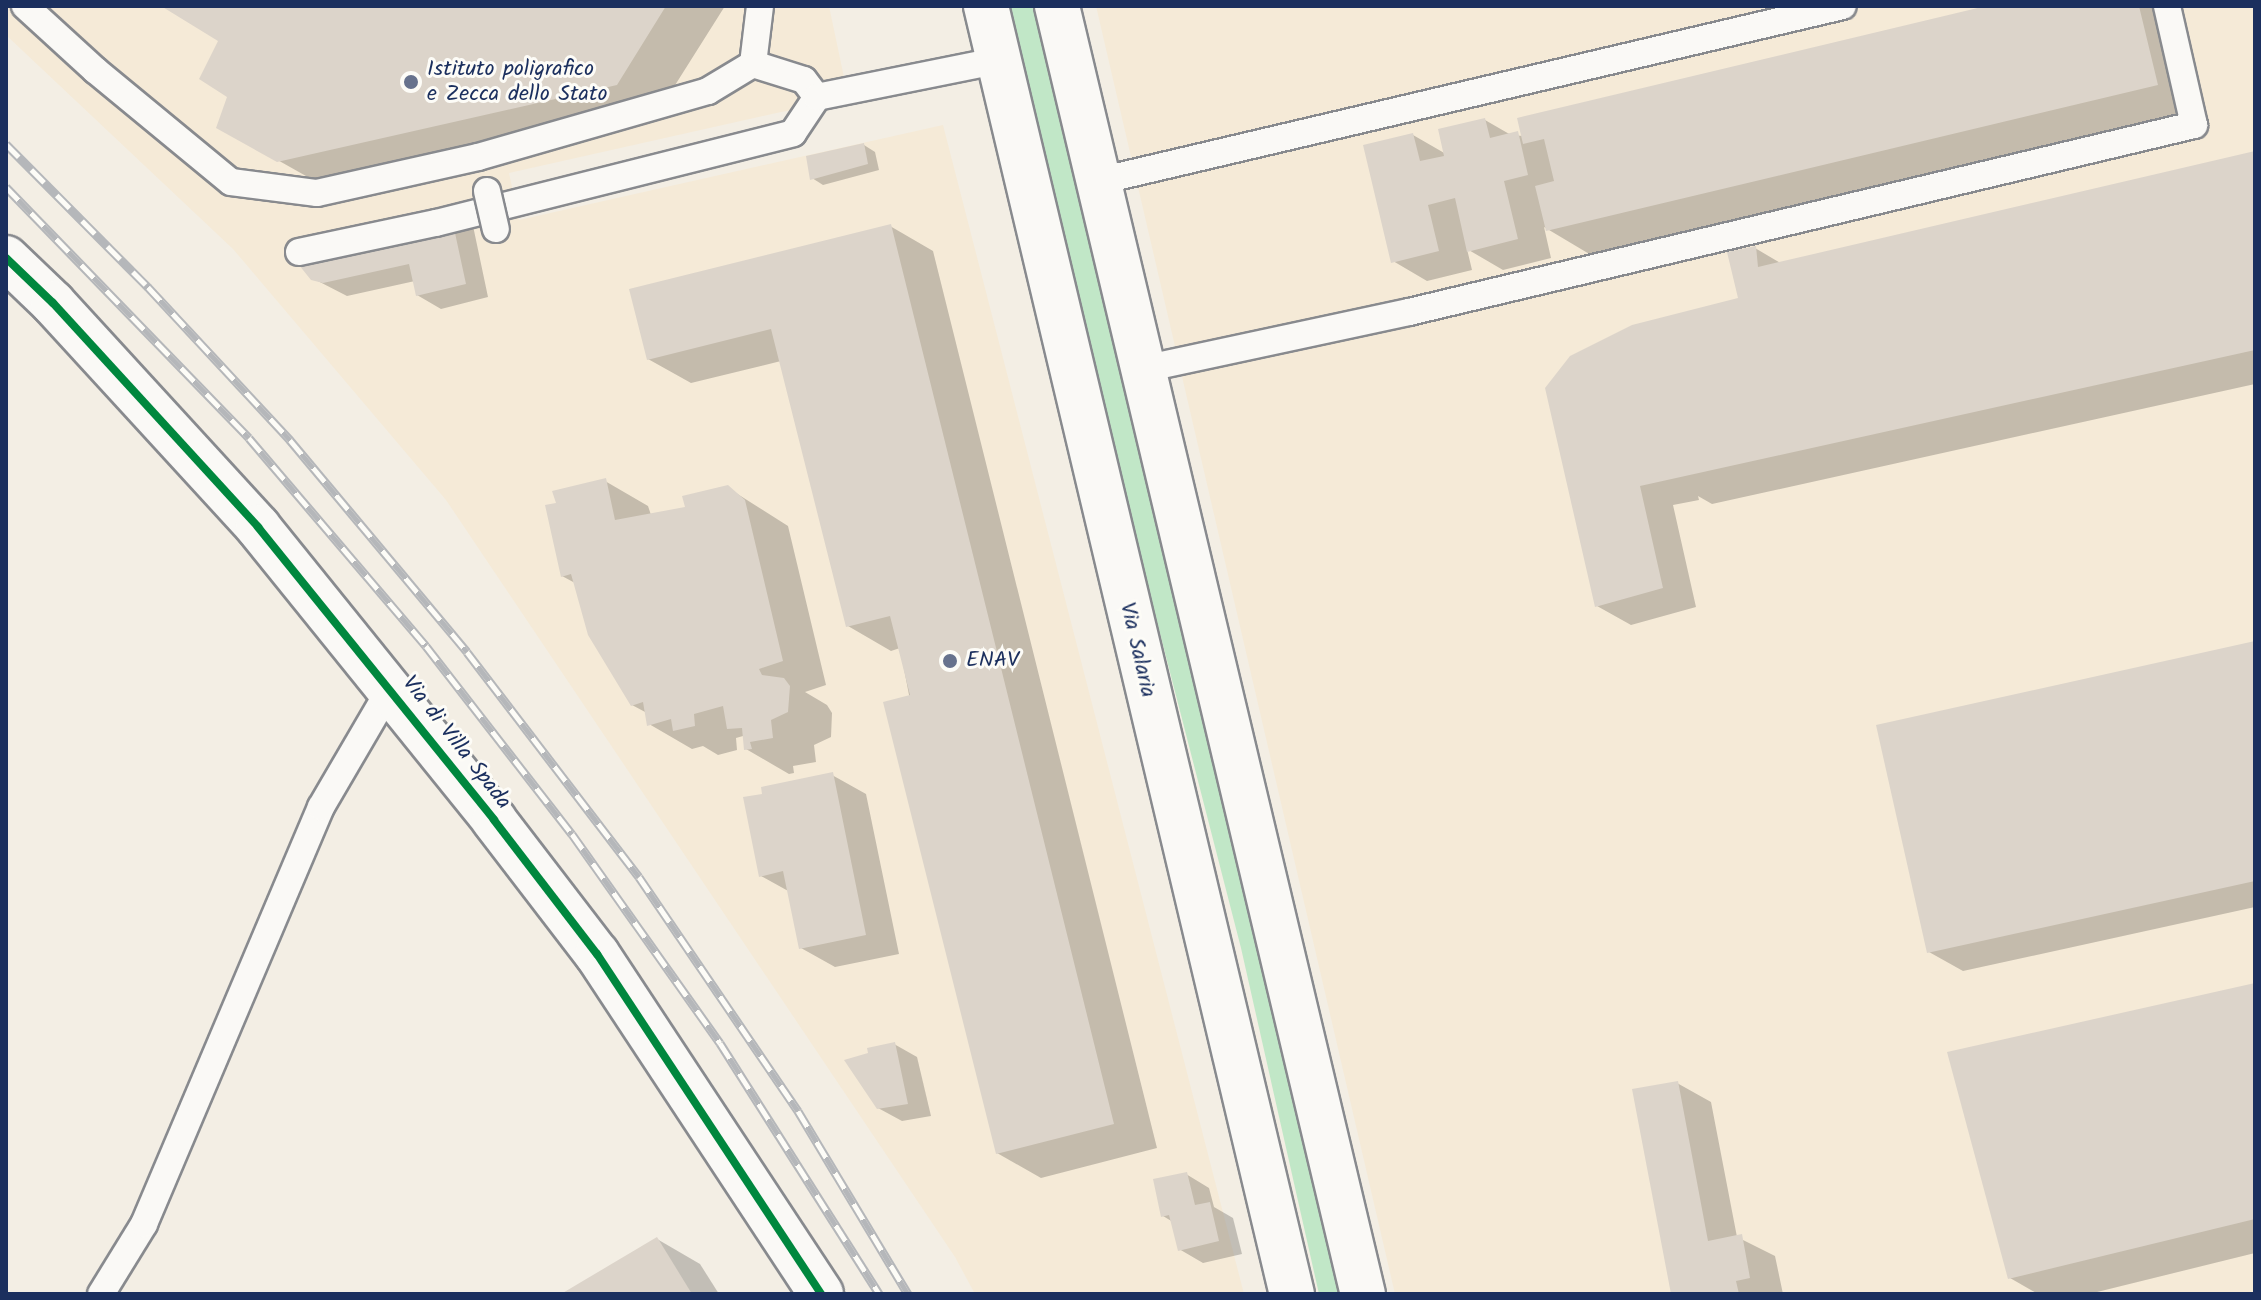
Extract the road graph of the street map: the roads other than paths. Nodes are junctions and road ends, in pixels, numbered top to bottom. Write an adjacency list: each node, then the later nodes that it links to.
1 (25, 6): 10 (lane)
2 (760, 6): 8 (lane)
3 (986, 6): 7 (main road, Via Salaria)
4 (1057, 6): 11 (main road)
5 (1843, 6): 11 (lane)
6 (2167, 6): 15 (lane)
7 (1000, 60): 9 (lane); 19 (main road, Via Salaria)
8 (753, 64): 9 (lane); 10 (lane)
9 (817, 97): 13 (lane)
10 (478, 157): 12 (lane, bridge)
11 (1099, 181): 15 (main road)
12 (496, 229)
13 (299, 252)
14 (6, 258): 16 (main road, Via di Villa Spada)
15 (1143, 369): 20 (main road)
16 (390, 689): 17 (lane); 18 (main road, Via di Villa Spada)
17 (101, 1294)
18 (821, 1294)
19 (1292, 1294)
20 (1363, 1294)

